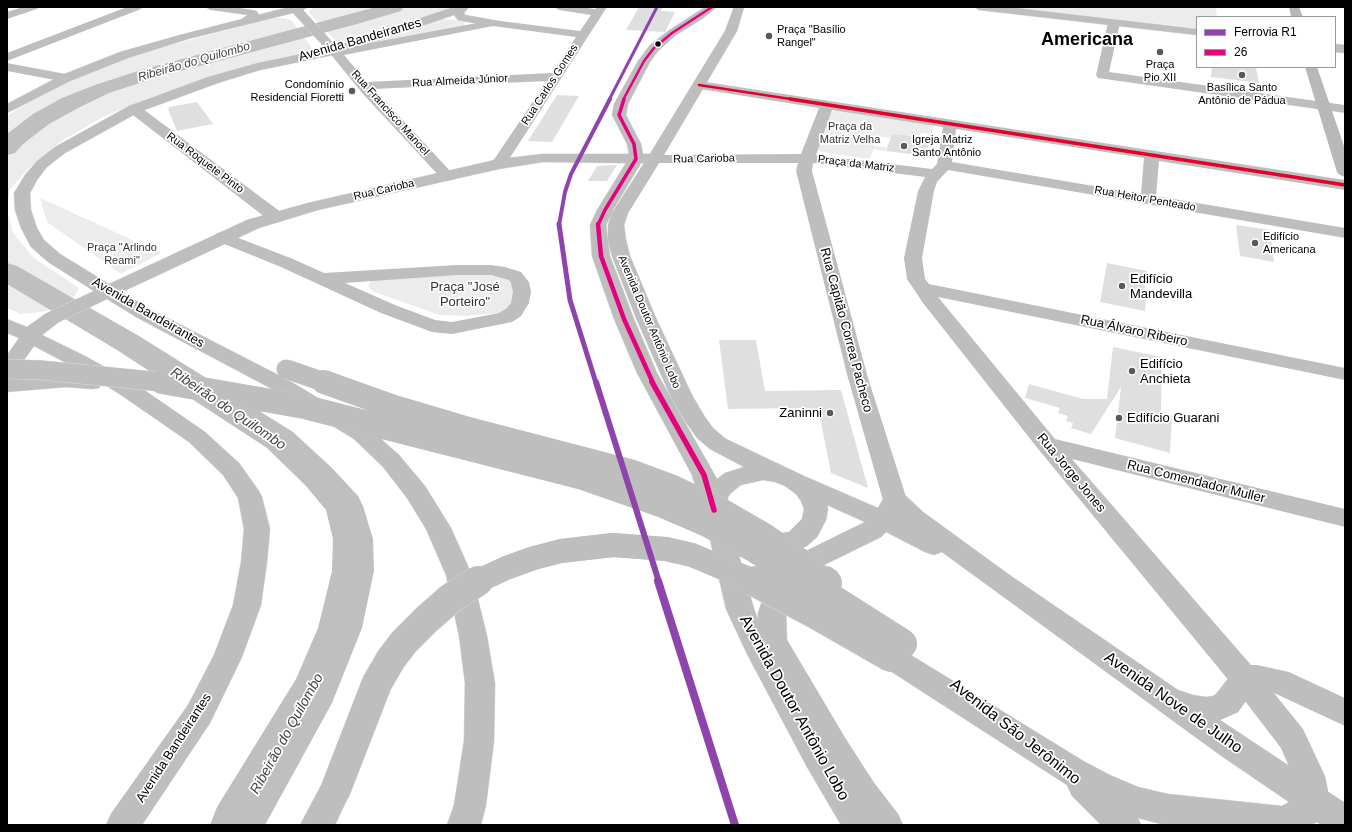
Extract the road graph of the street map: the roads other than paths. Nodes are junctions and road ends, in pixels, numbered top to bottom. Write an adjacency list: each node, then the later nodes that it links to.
1 (34, 7): 11 (main road)
2 (137, 7): 20 (main road)
3 (212, 7): 12 (main road)
4 (464, 7): 13 (main road); 15 (main road, Avenida Bandeirantes)
5 (559, 7): 10 (main road)
6 (712, 7): 35 (main road)
7 (739, 7): 25 (main road, Avenida Doutor Antônio Lobo)
8 (979, 7): 14 (main road)
9 (297, 8): 12 (main road); 19 (main road, Rua Francisco Manoel)
10 (600, 10): 17 (main road, Rua Carlos Gomes)
11 (7, 16)
12 (245, 21): 24 (main road)
13 (493, 23): 17 (main road); 18 (main road)
14 (1114, 23): 16 (main road); 28 (main road)
15 (403, 28): 18 (main road); 19 (main road, Avenida Bandeirantes)
16 (1196, 32)
17 (584, 35): 23 (main road, Rua Carlos Gomes)
18 (423, 37): 19 (main road)
19 (335, 52): 26 (main road, Rua Francisco Manoel); 30 (main road, Avenida Bandeirantes)
20 (7, 57)
21 (7, 67): 24 (main road)
22 (1311, 68): 28 (street)
23 (556, 77): 26 (main road, Rua Almeida Júnior); 36 (main road, Rua Carlos Gomes)
24 (66, 78): 29 (main road)
25 (699, 85): 27 (main road); 35 (main road, Avenida Doutor Antônio Lobo)
26 (364, 86): 39 (main road, Rua Francisco Manoel)
27 (827, 105): 32 (main road); 34 (main road, Praça da Matriz)
28 (1324, 106): 31 (main road); 38 (street)
29 (7, 109)
30 (134, 109): 42 (main road, Rua Roquete Pinto); 47 (main road, Avenida Bandeirantes)
31 (1345, 109)
32 (950, 124): 33 (main road); 37 (main road, Rua Jorge Jones)
33 (1152, 155): 40 (main road); 41 (main road)
34 (807, 158): 35 (main road, Rua Carioba); 37 (main road, Praça da Matriz); 57 (main road, Rua Capitão Correa Pacheco)
35 (645, 159): 36 (main road, Rua Carioba); 55 (main road, Avenida Doutor Antônio Lobo); 58 (main road, Avenida Doutor Antônio Lobo)
36 (499, 164): 39 (main road, Rua Carioba)
37 (940, 169): 41 (main road, Rua Heitor Penteado); 46 (main road, Rua Jorge Jones)
38 (1345, 172)
39 (447, 176): 42 (main road, Rua Carioba)
40 (1345, 185)
41 (1148, 200): 43 (main road, Rua Heitor Penteado)
42 (276, 217): 44 (main road, Rua Carioba)
43 (1345, 233)
44 (223, 237): 45 (main road); 47 (main road, Rua Carioba)
45 (321, 279): 45 (main road)
46 (922, 288): 51 (main road, Rua Álvaro Ribeiro); 54 (main road, Rua Jorge Jones)
47 (102, 296): 48 (main road, Rua Carioba); 49 (main road, Avenida Bandeirantes)
48 (16, 332): 50 (main road, Rua Carioba); 53 (main road, Avenida Bandeirantes)
49 (179, 333): 64 (main road, bridge); 74 (main road, Avenida Bandeirantes)
50 (7, 370): 64 (main road, bridge)
51 (1345, 374)
52 (7, 385): 53 (main road)
53 (129, 390): 72 (main road, Avenida Bandeirantes)
54 (1047, 445): 59 (main road, Rua Comendador Muller); 65 (main road, Rua Jorge Jones)
55 (786, 477): 56 (main road, Avenida Doutor Antônio Lobo); 58 (main road); 60 (main road)
56 (835, 498): 57 (main road, Avenida Doutor Antônio Lobo); 61 (main road)
57 (889, 510): 61 (main road); 62 (main road, Avenida Doutor Antônio Lobo)
58 (716, 514): 60 (main road); 75 (main road, Avenida Doutor Antônio Lobo)
59 (1345, 518)
60 (784, 544): 63 (main road)
61 (846, 544): 63 (main road)
62 (1002, 583): 66 (main road, Avenida Nove de Julho)
63 (773, 641): 76 (main road)
64 (897, 651): 68 (main road); 73 (main road, bridge)
65 (1245, 679): 66 (main road); 67 (main road); 69 (main road, Rua Jorge Jones)
66 (1158, 693): 69 (main road, Avenida Nove de Julho)
67 (1345, 713)
68 (1049, 756): 71 (main road); 77 (main road, Avenida São Jerônimo)
69 (1312, 800): 70 (main road, Avenida Nove de Julho); 71 (main road)
70 (1345, 822)
71 (1282, 824)
72 (123, 825)
73 (317, 825)
74 (464, 825)
75 (861, 825)
76 (886, 825)
77 (1124, 825)

